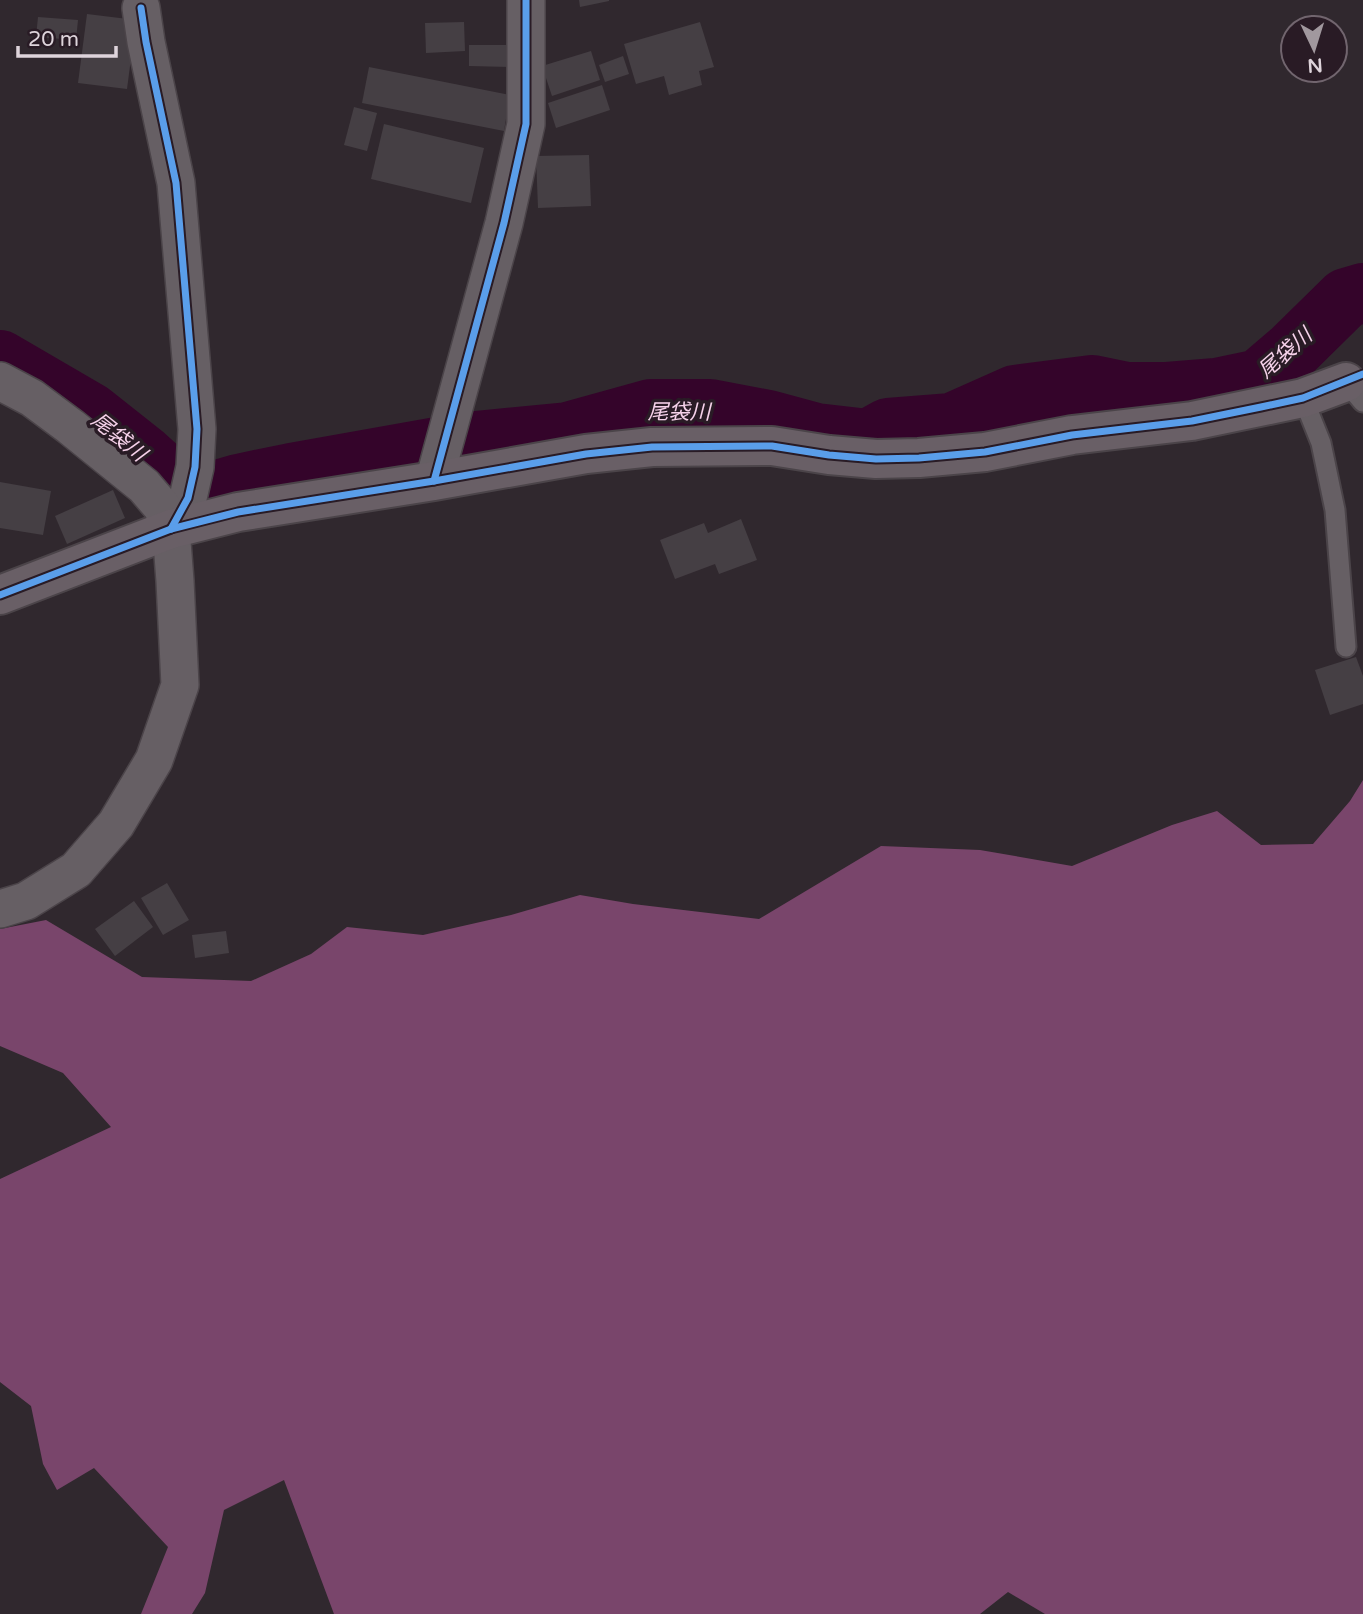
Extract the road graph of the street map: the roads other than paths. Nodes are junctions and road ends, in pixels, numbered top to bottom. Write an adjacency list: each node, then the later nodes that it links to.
1 (526, 0): 6 (street)
2 (141, 8): 7 (street)
3 (0, 381): 7 (street)
4 (1357, 386): 5 (street)
5 (1303, 398): 6 (street); 9 (lane)
6 (440, 458): 7 (street)
7 (171, 529): 8 (street); 10 (street)
8 (0, 595)
9 (1346, 647)
10 (0, 909)

